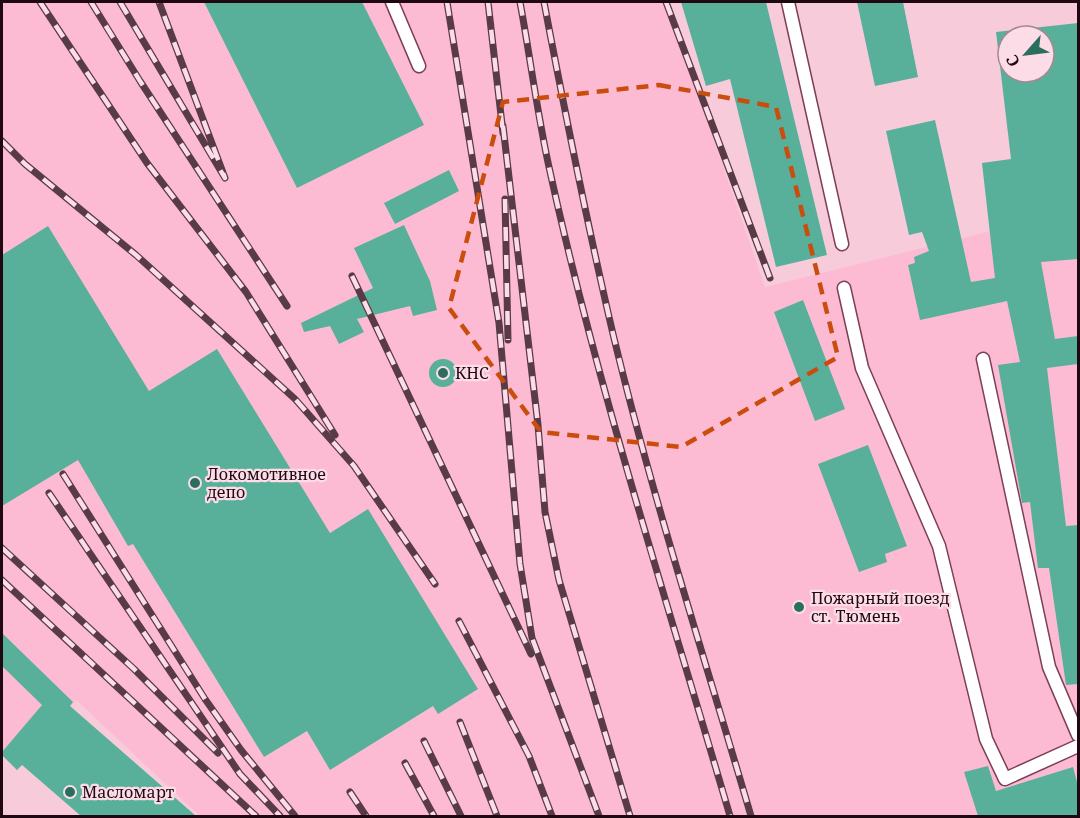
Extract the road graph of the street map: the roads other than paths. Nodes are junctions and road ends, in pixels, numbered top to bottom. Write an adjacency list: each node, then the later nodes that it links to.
1 (392, 2): 3 (lane)
2 (788, 2): 4 (lane)
3 (419, 66)
4 (842, 244)
5 (844, 288): 8 (lane)
6 (983, 359): 7 (lane)
7 (1078, 735)
8 (1078, 746)

